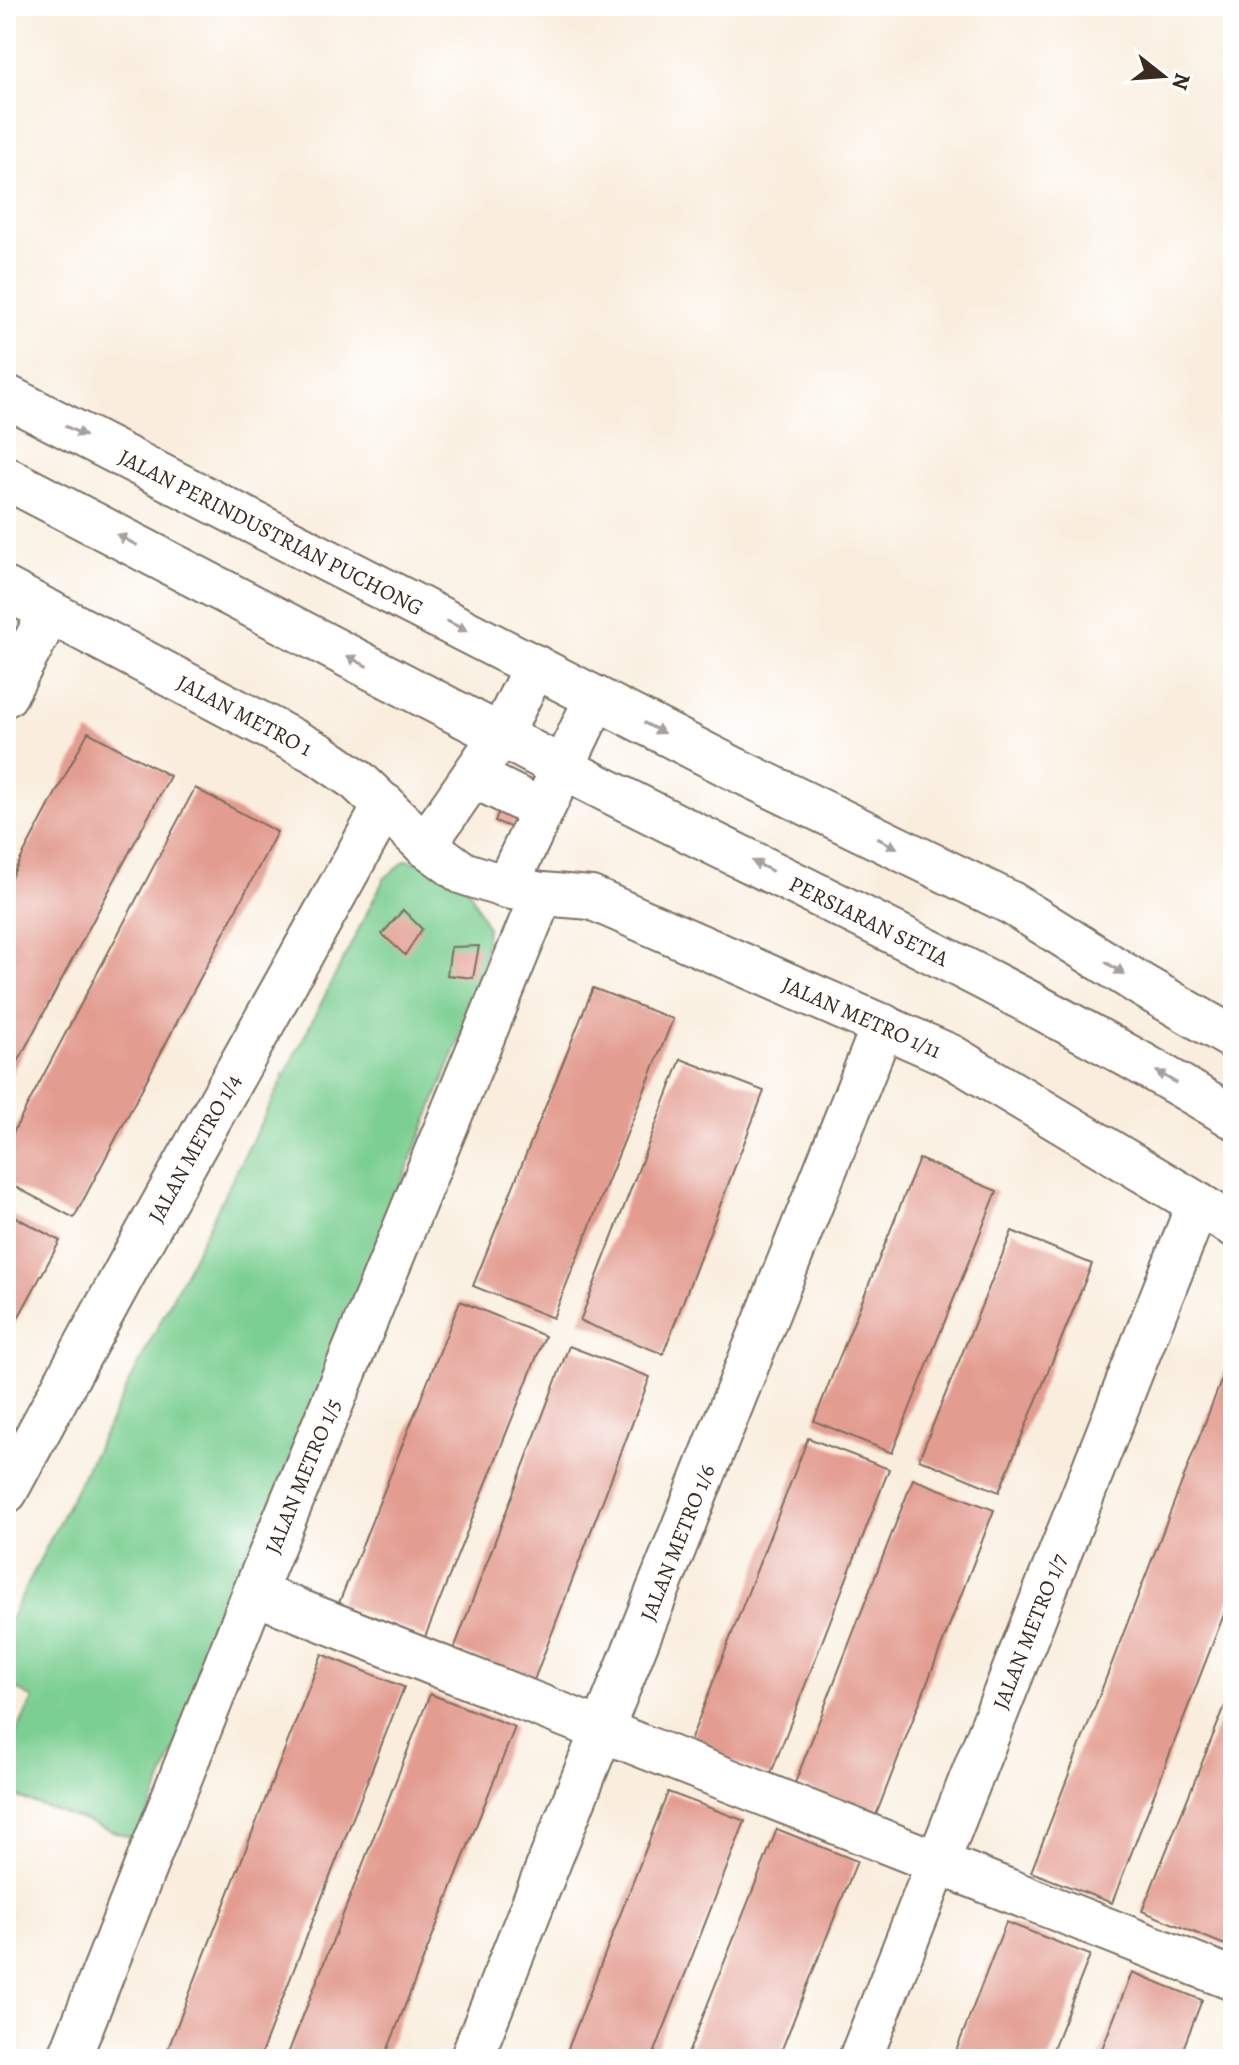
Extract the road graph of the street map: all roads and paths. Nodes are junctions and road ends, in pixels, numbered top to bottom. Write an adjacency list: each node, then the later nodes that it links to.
1 (6, 396): 5 (street, JALAN PERINDUSTRIAN PUCHONG, one-way to 5)
2 (6, 478): 8 (street, one-way to 2)
3 (6, 589): 4 (street, JALAN METRO 1)
4 (50, 612): 6 (street); 11 (street, JALAN METRO 1)
5 (535, 666): 7 (street); 8 (street)
6 (6, 695)
7 (596, 698): 9 (street, JALAN METRO 1/5); 17 (street, one-way to 17)
8 (501, 735): 9 (street, PERSIARAN SETIA); 10 (street)
9 (561, 767): 12 (street, JALAN METRO 1/5); 18 (street, PERSIARAN SETIA, one-way to 9)
10 (473, 776): 12 (street); 13 (street)
11 (385, 805): 13 (street, JALAN METRO 1); 21 (street, JALAN METRO 1/4)
12 (542, 810): 15 (street, JALAN METRO 1/5)
13 (425, 845): 14 (street, JALAN METRO 1)
14 (463, 873): 15 (street, JALAN METRO 1/11)
15 (524, 890): 16 (street, JALAN METRO 1/11); 22 (street, JALAN METRO 1/5)
16 (883, 1025): 19 (street, JALAN METRO 1/11); 23 (street, JALAN METRO 1/6)
17 (1233, 1038)
18 (1233, 1117)
19 (1198, 1204): 20 (street, JALAN METRO 1/11); 24 (street, JALAN METRO 1/7)
20 (1233, 1225)
21 (6, 1492)
22 (254, 1593): 23 (street); 26 (street, JALAN METRO 1/5)
23 (602, 1730): 24 (street); 27 (street, JALAN METRO 1/6)
24 (937, 1862): 25 (street); 28 (street, JALAN METRO 1/7)
25 (1233, 1979)
26 (69, 2059)
27 (471, 2059)
28 (860, 2059)

